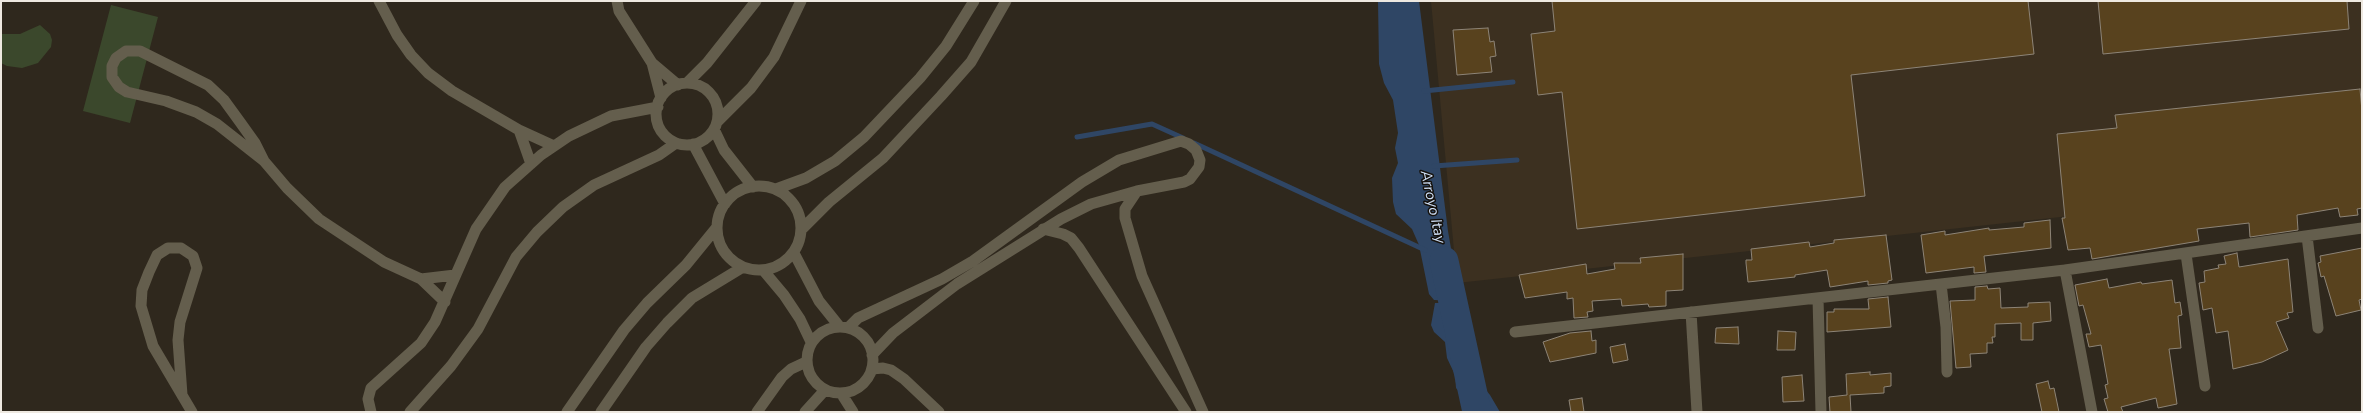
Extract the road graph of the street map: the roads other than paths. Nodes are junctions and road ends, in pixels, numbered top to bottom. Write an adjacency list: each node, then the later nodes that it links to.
1 (379, 1): 12 (street)
2 (608, 1): 7 (street)
3 (756, 1): 9 (street)
4 (801, 1): 11 (street)
5 (974, 1): 19 (street)
6 (1006, 1): 25 (street)
7 (618, 6): 8 (street)
8 (652, 63): 9 (street); 10 (street)
9 (683, 84): 10 (street); 11 (street)
10 (659, 103): 13 (street); 15 (street)
11 (716, 125): 14 (street); 18 (street)
12 (519, 130): 15 (street); 17 (street)
13 (676, 143): 14 (street); 52 (street)
14 (693, 144): 21 (street)
15 (554, 146): 17 (street)
16 (264, 162): 16 (street); 33 (street)
17 (531, 164): 32 (street)
18 (753, 187): 19 (street); 21 (street)
19 (776, 189): 25 (street)
20 (1137, 190): 24 (street); 38 (street); 60 (street)
21 (725, 204): 22 (street)
22 (717, 227): 29 (street); 53 (street)
23 (2362, 228): 26 (street)
24 (1043, 229): 42 (street); 59 (street)
25 (802, 230): 27 (street)
26 (2307, 236): 28 (street); 39 (street)
27 (794, 254): 30 (street); 38 (street)
28 (2186, 254): 31 (street); 46 (street)
29 (743, 267): 30 (street); 54 (street)
30 (763, 270): 41 (street)
31 (2065, 270): 34 (street); 63 (street)
32 (455, 275): 33 (street); 36 (street)
33 (421, 279): 36 (street)
34 (1941, 284): 35 (street); 45 (street)
35 (1818, 298): 37 (street); 62 (street)
36 (445, 302): 51 (street)
37 (1691, 312): 40 (street); 61 (street)
38 (844, 326): 41 (street); 42 (street)
39 (2318, 328)
40 (1515, 332)
41 (811, 342): 43 (street)
42 (872, 355): 44 (street)
43 (806, 362): 47 (street); 55 (street)
44 (872, 369): 48 (street); 58 (street)
45 (1947, 372)
46 (2205, 386)
47 (825, 390): 48 (street); 56 (street)
48 (841, 393): 57 (street)
49 (182, 395): 49 (street); 50 (street)
50 (192, 412)
51 (371, 412)
52 (410, 412)
53 (567, 412)
54 (601, 412)
55 (756, 412)
56 (805, 412)
57 (853, 412)
58 (939, 412)
59 (1186, 412)
60 (1203, 412)
61 (1697, 412)
62 (1821, 412)
63 (2092, 412)

